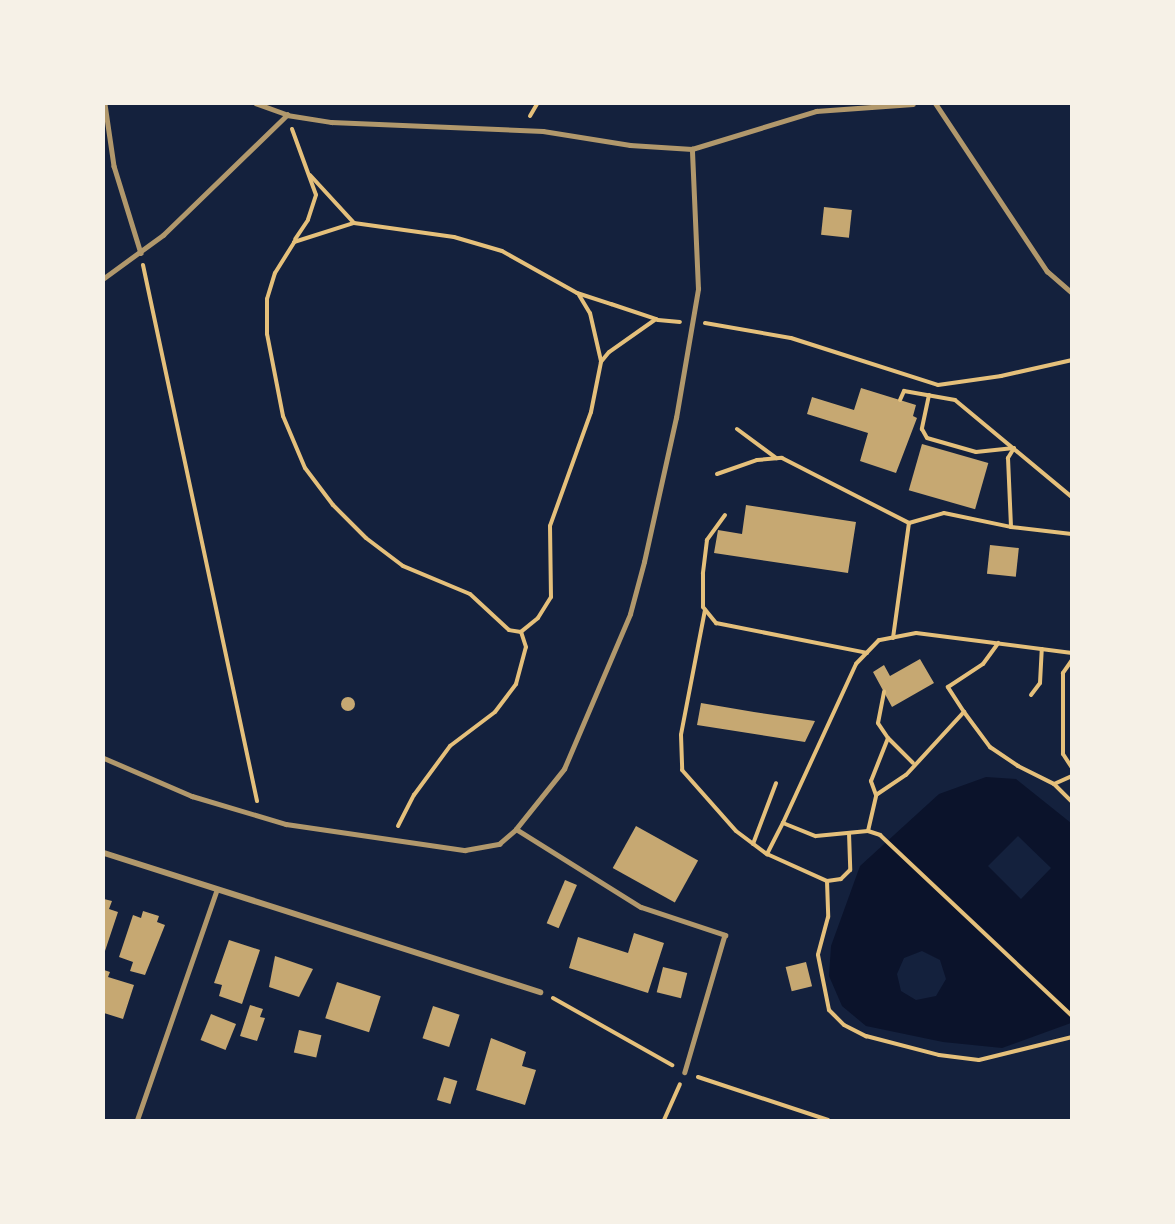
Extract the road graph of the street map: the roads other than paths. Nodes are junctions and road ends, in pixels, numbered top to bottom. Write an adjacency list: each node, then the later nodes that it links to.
1 (105, 104): 7 (lane)
2 (256, 104): 5 (lane)
3 (913, 104): 6 (lane)
4 (936, 104): 9 (lane)
5 (287, 115): 6 (lane); 7 (lane)
6 (692, 149): 11 (lane)
7 (141, 253): 8 (lane)
8 (104, 278)
9 (1071, 293)
10 (104, 758): 11 (lane)
11 (516, 829): 15 (lane)
12 (104, 852): 13 (street)
13 (217, 889): 14 (street); 16 (lane)
14 (540, 992)
15 (685, 1072)
16 (137, 1120)

